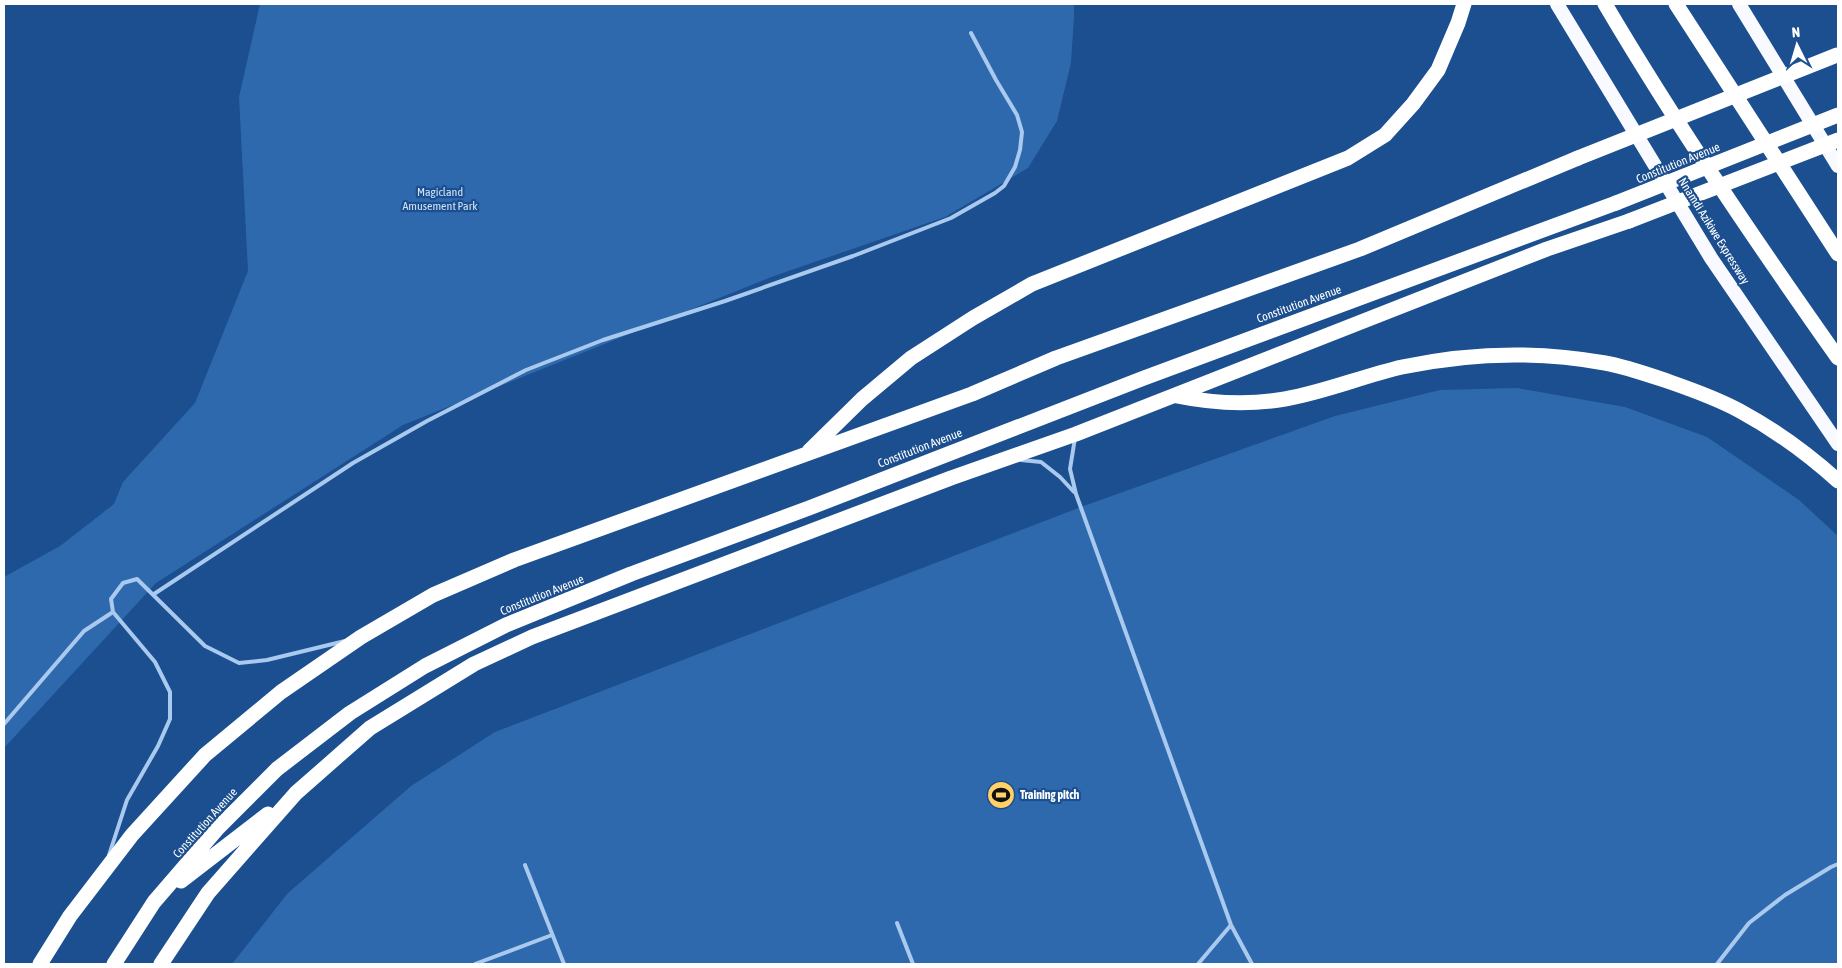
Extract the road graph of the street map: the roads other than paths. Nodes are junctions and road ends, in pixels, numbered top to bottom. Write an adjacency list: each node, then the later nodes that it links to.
1 (1464, 4): 18 (highway)
2 (1557, 4): 17 (highway, Nnamdi Azikiwe Expressway)
3 (1605, 4): 14 (highway)
4 (1676, 4): 13 (highway)
5 (1738, 4): 10 (highway)
6 (971, 33): 22 (lane)
7 (1838, 55): 18 (highway, bridge)
8 (1838, 115): 11 (highway, Constitution Avenue, bridge)
9 (1838, 140): 12 (highway, bridge)
10 (1838, 166)
11 (1576, 218): 12 (highway); 30 (highway, Constitution Avenue)
12 (1548, 249): 15 (highway)
13 (1838, 254)
14 (1838, 358)
15 (1177, 396): 16 (highway); 20 (highway)
16 (1083, 431): 19 (highway); 21 (lane)
17 (1838, 444)
18 (805, 455): 24 (highway)
19 (1007, 458): 21 (lane); 26 (highway)
20 (1838, 480)
21 (1076, 494): 32 (lane)
22 (154, 594): 23 (lane); 24 (lane)
23 (113, 612): 25 (lane); 29 (lane)
24 (361, 637): 29 (highway)
25 (4, 724)
26 (296, 793): 30 (highway); 36 (highway)
27 (1838, 864): 42 (lane)
28 (525, 865): 33 (lane)
29 (103, 872): 34 (highway)
30 (154, 902): 35 (highway, Constitution Avenue)
31 (897, 923): 39 (lane)
32 (1231, 925): 40 (lane); 41 (lane)
33 (552, 935): 37 (lane); 38 (lane)
34 (40, 964)
35 (114, 964)
36 (161, 964)
37 (476, 964)
38 (564, 964)
39 (912, 964)
40 (1198, 964)
41 (1252, 964)
42 (1717, 964)

